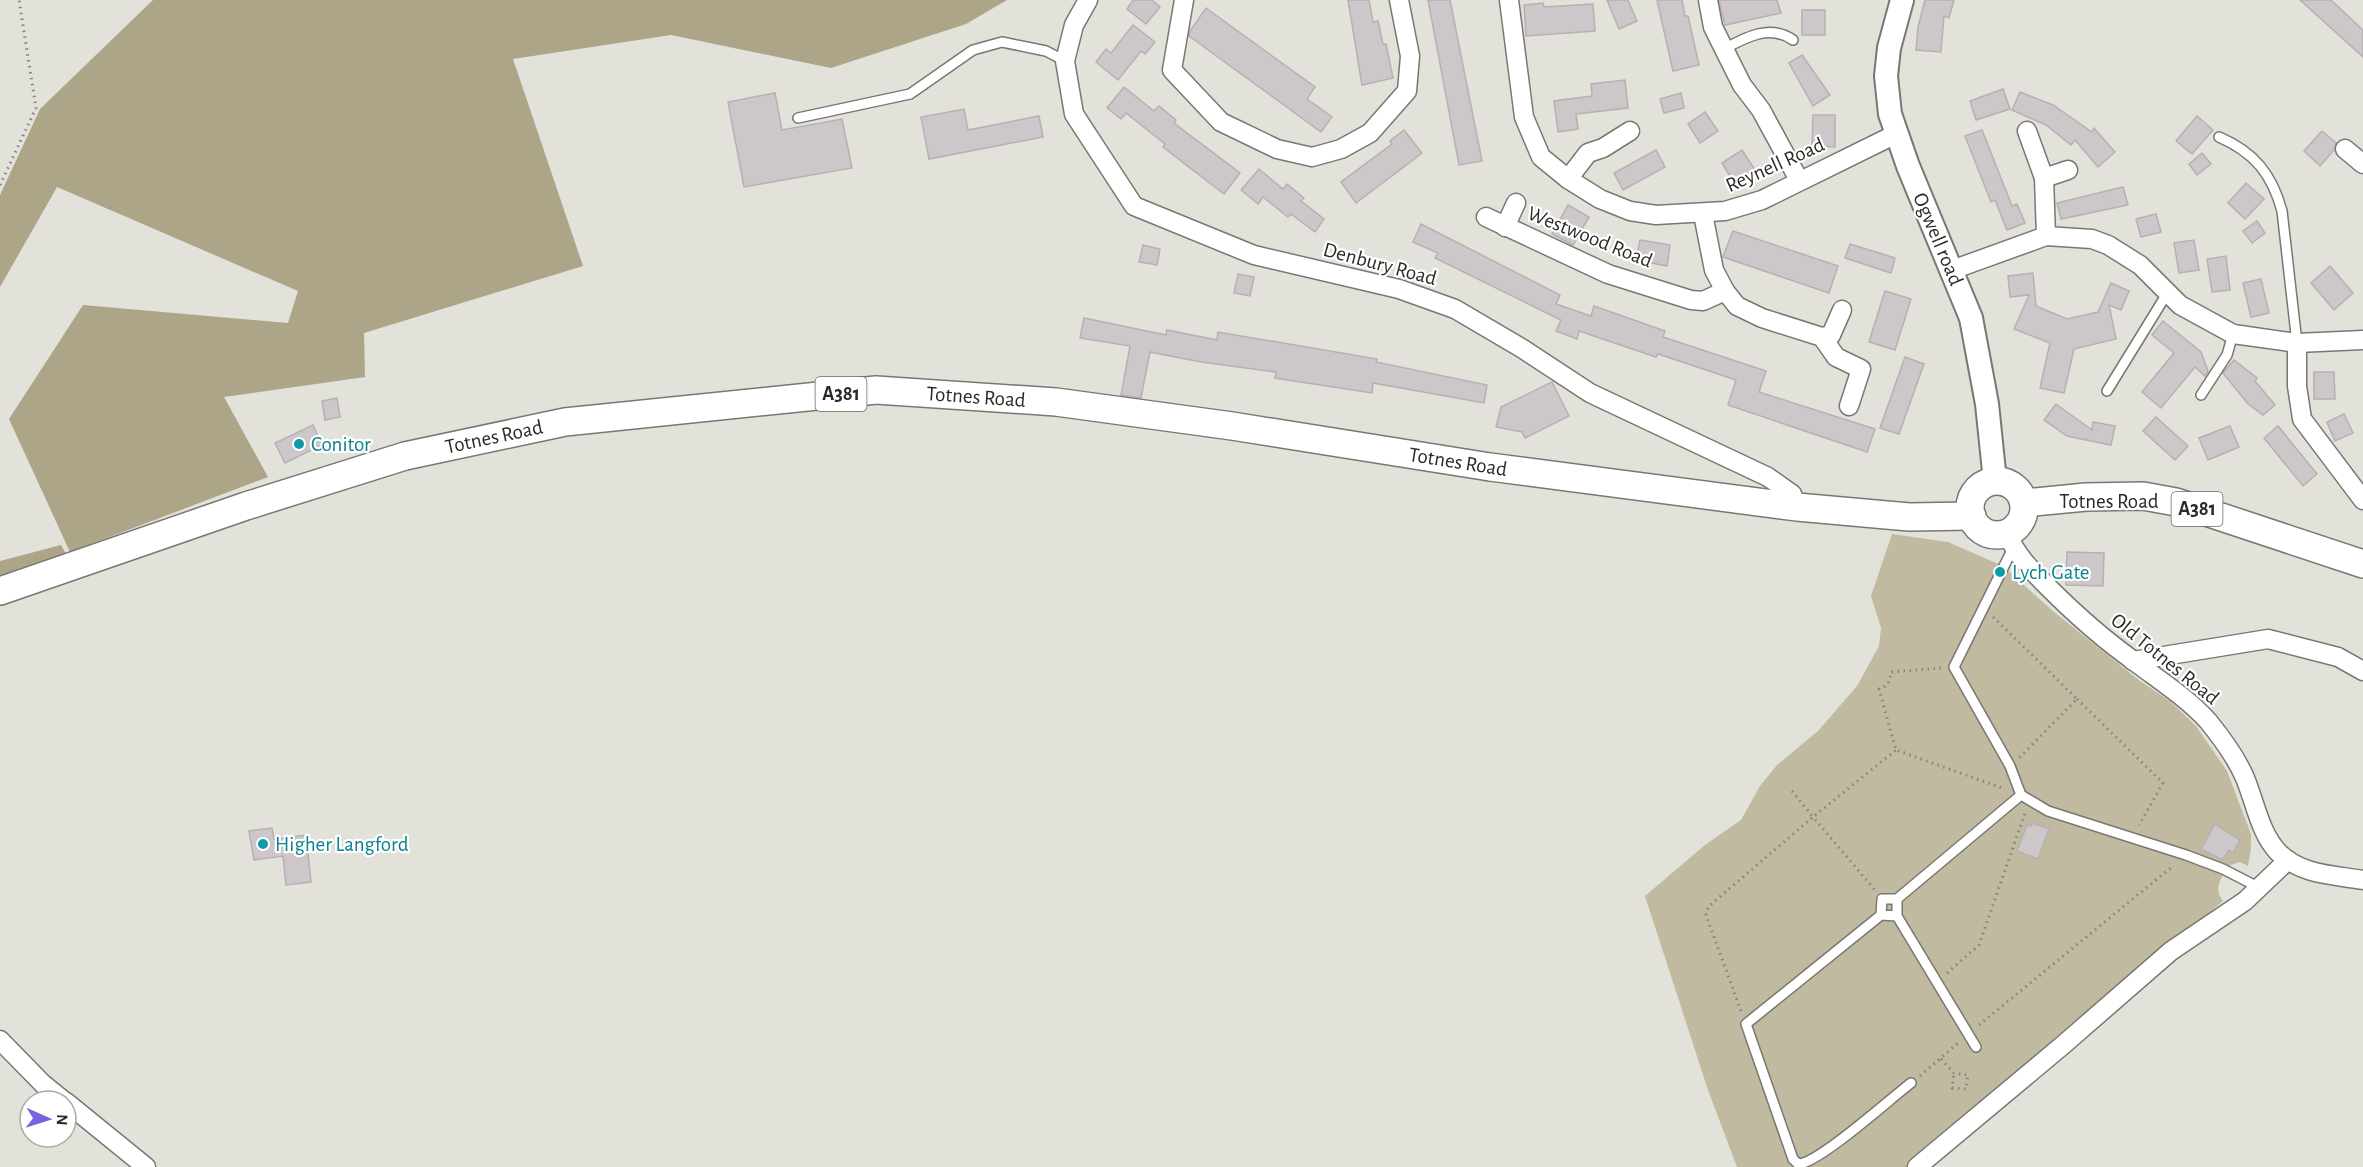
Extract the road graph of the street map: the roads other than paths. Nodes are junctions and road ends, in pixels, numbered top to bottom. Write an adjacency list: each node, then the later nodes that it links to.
1 (1088, 0): 9 (street, Denbury Road)
2 (1184, 0): 3 (street)
3 (1399, 0)
4 (1509, 0): 19 (street, Reynell Road)
5 (1708, 0): 8 (street)
6 (1902, 0): 13 (street, Ogwell road)
7 (1793, 40): 8 (lane)
8 (1724, 50): 20 (street)
9 (1065, 61): 10 (lane); 40 (street, Denbury Road)
10 (798, 118)
11 (1630, 131): 19 (street)
12 (2027, 131): 18 (street)
13 (1896, 134): 20 (street, Reynell Road); 26 (street, Ogwell road)
14 (2219, 137): 33 (lane)
15 (2345, 149): 16 (street)
16 (2363, 164)
17 (2068, 170): 18 (street)
18 (2044, 178): 25 (street)
19 (1568, 179): 22 (street, Reynell Road)
20 (1799, 180): 22 (street, Reynell Road)
21 (1516, 203): 24 (street, Westwood Road)
22 (1703, 214): 27 (street)
23 (1486, 218): 24 (street, Westwood Road)
24 (1505, 226): 27 (street, Westwood Road)
25 (2046, 236): 26 (street); 28 (street)
26 (1952, 270): 37 (street, Ogwell road)
27 (1725, 291): 31 (street)
28 (2168, 292): 30 (street); 34 (lane)
29 (1842, 310): 31 (street)
30 (2234, 334): 33 (street); 35 (lane)
31 (1822, 337): 36 (street)
32 (2363, 340): 33 (street)
33 (2296, 343): 38 (street)
34 (2107, 391)
35 (2201, 395)
36 (1849, 406)
37 (1995, 481): 39 (main road); 41 (main road)
38 (2363, 500)
39 (2024, 503): 42 (main road); 43 (main road, Totnes Road / A381)
40 (1797, 507): 41 (main road, Totnes Road / A381); 44 (main road, Totnes Road / A381)
41 (1972, 516): 42 (main road)
42 (2010, 541): 45 (street, Old Totnes Road); 47 (lane)
43 (2363, 564)
44 (0, 591)
45 (2133, 661): 46 (street); 48 (street, Old Totnes Road)
46 (2363, 671)
47 (2021, 795): 50 (lane); 51 (lane)
48 (2288, 860): 49 (street, Old Totnes Road); 50 (street)
49 (2363, 880)
50 (2260, 888): 60 (street)
51 (1898, 898): 52 (lane); 53 (lane)
52 (1881, 915): 53 (lane); 56 (lane)
53 (1898, 916): 55 (lane)
54 (0, 1040): 57 (street)
55 (1976, 1047)
56 (1911, 1083)
57 (49, 1089)
58 (78, 1112): 59 (street)
59 (146, 1167)
60 (1917, 1167)

